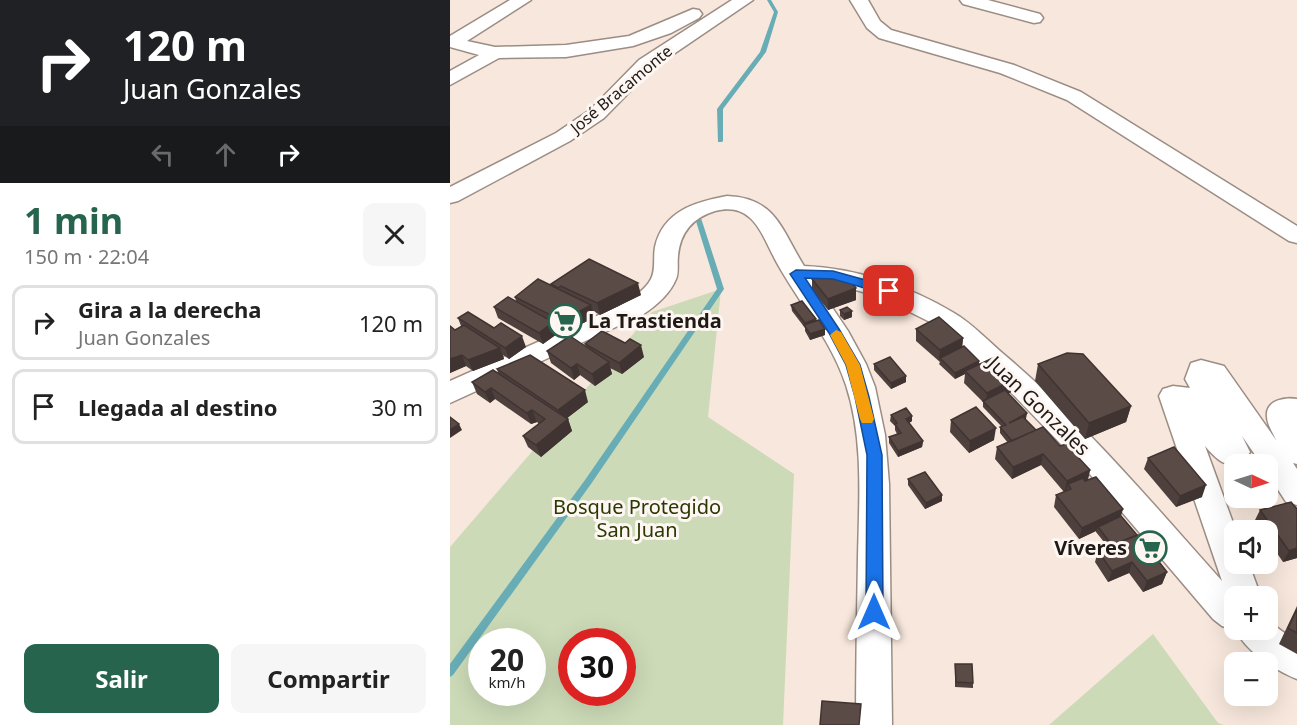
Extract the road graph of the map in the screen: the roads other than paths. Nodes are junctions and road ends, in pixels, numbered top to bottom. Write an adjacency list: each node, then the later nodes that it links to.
1 (522, 0): 7 (street)
2 (744, 0): 5 (street, José Bracamonte)
3 (859, 0): 11 (street)
4 (979, 1): 6 (street)
5 (726, 13): 8 (street); 10 (street, José Bracamonte)
6 (1034, 18)
7 (451, 42): 8 (street)
8 (495, 53): 9 (street)
9 (450, 79)
10 (450, 196)
11 (1297, 236)
12 (796, 274): 13 (street); 18 (street, Juan Gonzales); 21 (street)
13 (450, 393)
14 (1297, 412): 15 (street)
15 (1297, 453)
16 (1297, 493): 17 (street)
17 (1240, 586)
18 (1224, 607)
19 (1267, 640): 20 (street, Juan Gonzales)
20 (1297, 663)
21 (874, 725)

